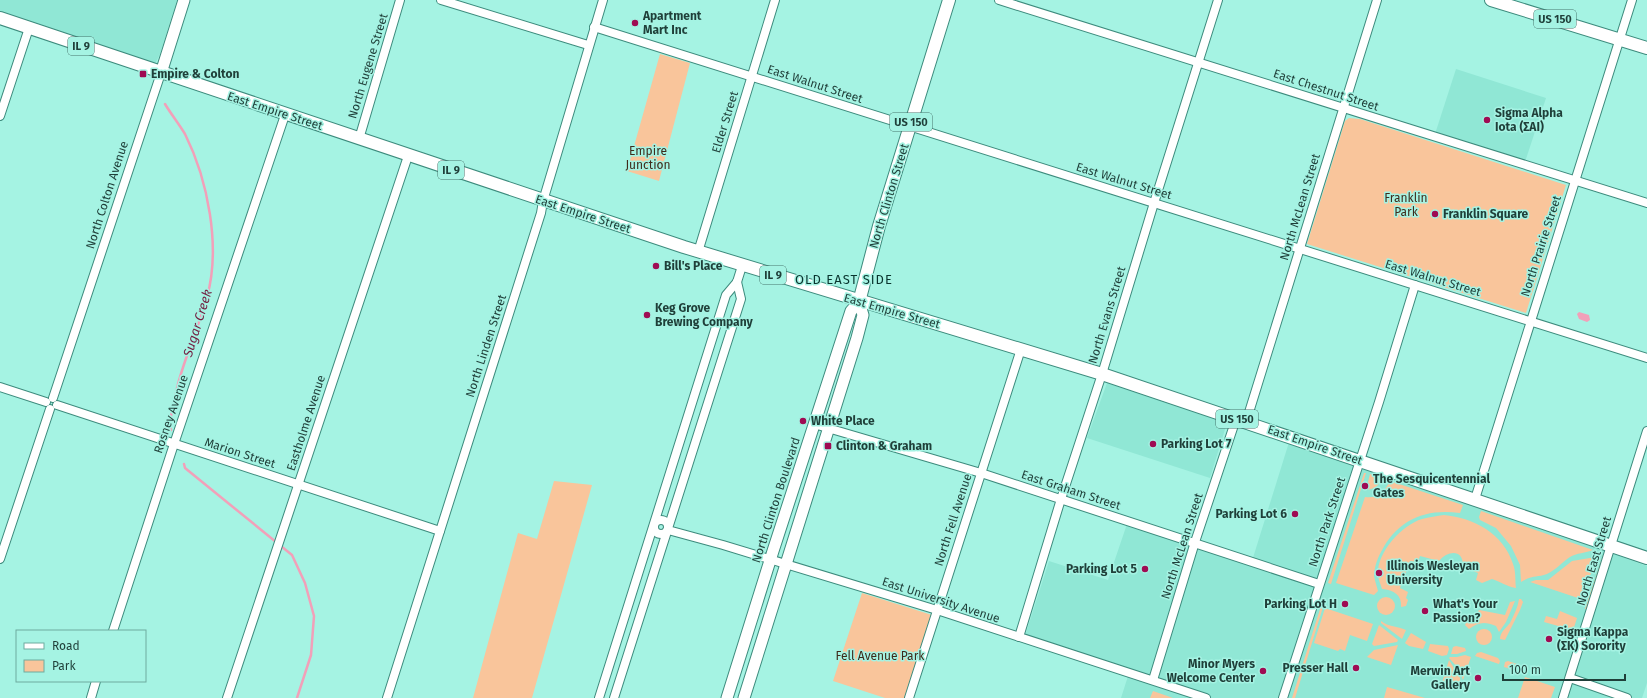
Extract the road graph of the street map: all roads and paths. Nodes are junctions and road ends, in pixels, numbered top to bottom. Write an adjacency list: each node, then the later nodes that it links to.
1 (184, 0): 19 (street, North Colton Avenue)
2 (400, 0): 25 (street, North Eugene Street)
3 (441, 0): 16 (street)
4 (603, 0): 13 (street, North Linden Street)
5 (775, 0): 20 (street, Elder Street)
6 (949, 0): 24 (main road, North Clinton Street / US 150)
7 (998, 0): 18 (street, East Chestnut Street)
8 (1218, 0): 18 (street, North Evans Street)
9 (1377, 0): 21 (street, North McLean Street)
10 (1491, 0): 15 (main road, US 150)
11 (1632, 0): 15 (street, North Prairie Street)
12 (0, 18): 14 (main road, East Empire Street / IL 9)
13 (594, 27): 16 (street, North Linden Street); 20 (street, East Walnut Street)
14 (29, 28): 19 (main road, East Empire Street / IL 9); 23 (street)
15 (1619, 39): 17 (main road, US 150); 27 (street, North Prairie Street)
16 (588, 45): 28 (street, North Linden Street)
17 (1647, 48)
18 (1198, 62): 21 (street, East Chestnut Street); 29 (street, North Evans Street)
19 (161, 73): 22 (main road, East Empire Street / IL 9); 43 (street, North Colton Avenue)
20 (751, 76): 24 (street, East Walnut Street); 32 (street, Elder Street)
21 (1343, 108): 27 (street, East Chestnut Street); 31 (street, North McLean Street)
22 (285, 115): 25 (main road, East Empire Street / IL 9); 49 (street, Rosney Avenue)
23 (0, 116)
24 (910, 126): 29 (street, East Walnut Street); 36 (main road, North Clinton Street / US 150)
25 (359, 139): 26 (main road, East Empire Street / IL 9)
26 (408, 156): 28 (main road, East Empire Street / IL 9); 52 (street, Eastholme Avenue)
27 (1574, 181): 30 (street, East Chestnut Street); 37 (street, North Prairie Street)
28 (543, 201): 32 (main road, East Empire Street / IL 9); 57 (street, North Linden Street)
29 (1154, 203): 31 (street, East Walnut Street); 40 (street, North Evans Street)
30 (1647, 203)
31 (1300, 249): 35 (street, East Walnut Street); 45 (street, North McLean Street)
32 (698, 252): 33 (main road, East Empire Street / IL 9)
33 (742, 266): 34 (street); 36 (main road, East Empire Street / IL 9)
34 (737, 282): 42 (street); 44 (street)
35 (1415, 285): 37 (street, East Walnut Street); 50 (street, North Park Street)
36 (859, 302): 38 (main road, East Empire Street / US 150); 46 (street, North Clinton Boulevard); 47 (street)
37 (1530, 320): 39 (street, East Walnut Street); 54 (street, North Prairie Street)
38 (1021, 349): 40 (main road, East Empire Street / US 150); 51 (street, North Fell Avenue)
39 (1647, 358)
40 (1102, 374): 45 (main road, East Empire Street / US 150); 53 (street, North Evans Street)
41 (0, 386): 43 (street, Marion Street)
42 (693, 401): 44 (street); 55 (street)
43 (51, 404): 49 (street, Marion Street); 61 (street, North Colton Avenue)
44 (707, 405): 56 (street)
45 (1241, 420): 50 (main road, East Empire Street / US 150); 58 (street, North McLean Street)
46 (814, 424): 47 (street, East Graham Street); 62 (street, North Clinton Boulevard)
47 (829, 428): 51 (street, East Graham Street); 63 (street)
48 (1647, 431): 59 (street, North East Street)
49 (174, 444): 52 (street, Marion Street); 66 (street, Rosney Avenue)
50 (1360, 460): 54 (main road, East Empire Street / US 150); 64 (street, North Park Street)
51 (981, 473): 53 (street, East Graham Street); 65 (street, North Fell Avenue)
52 (299, 485): 57 (street, Marion Street); 75 (street, Eastholme Avenue)
53 (1061, 499): 58 (street, East Graham Street); 67 (street, North Evans Street)
54 (1474, 499): 59 (main road, East Empire Street / US 150)
55 (654, 524): 56 (street); 73 (street)
56 (668, 530): 62 (street, East University Avenue); 77 (street)
57 (440, 531): 76 (street, North Linden Street)
58 (1195, 542): 64 (street, East Graham Street); 70 (street, North McLean Street)
59 (1611, 546): 60 (main road, East Empire Street / US 150); 69 (street, North East Street)
60 (1647, 558)
61 (0, 559)
62 (770, 560): 63 (street, East University Avenue); 68 (street, North Clinton Boulevard)
63 (786, 565): 65 (street, East University Avenue); 71 (street)
64 (1319, 584): 82 (street, North Park Street)
65 (937, 610): 67 (street, East University Avenue); 80 (street, North Fell Avenue)
66 (113, 630)
67 (1019, 637): 70 (street, East University Avenue)
68 (734, 676): 71 (street); 78 (street, North Clinton Boulevard)
69 (1570, 678): 83 (street, North East Street); 84 (street)
70 (1153, 680): 81 (street, East University Avenue)
71 (750, 681): 79 (street)
72 (96, 682): 74 (street)
73 (600, 696): 77 (street)
74 (91, 698)
75 (227, 698)
76 (387, 698)
77 (614, 698)
78 (727, 698)
79 (744, 698)
80 (909, 698)
81 (1206, 698)
82 (1284, 698)
83 (1563, 698)
84 (1627, 698)

